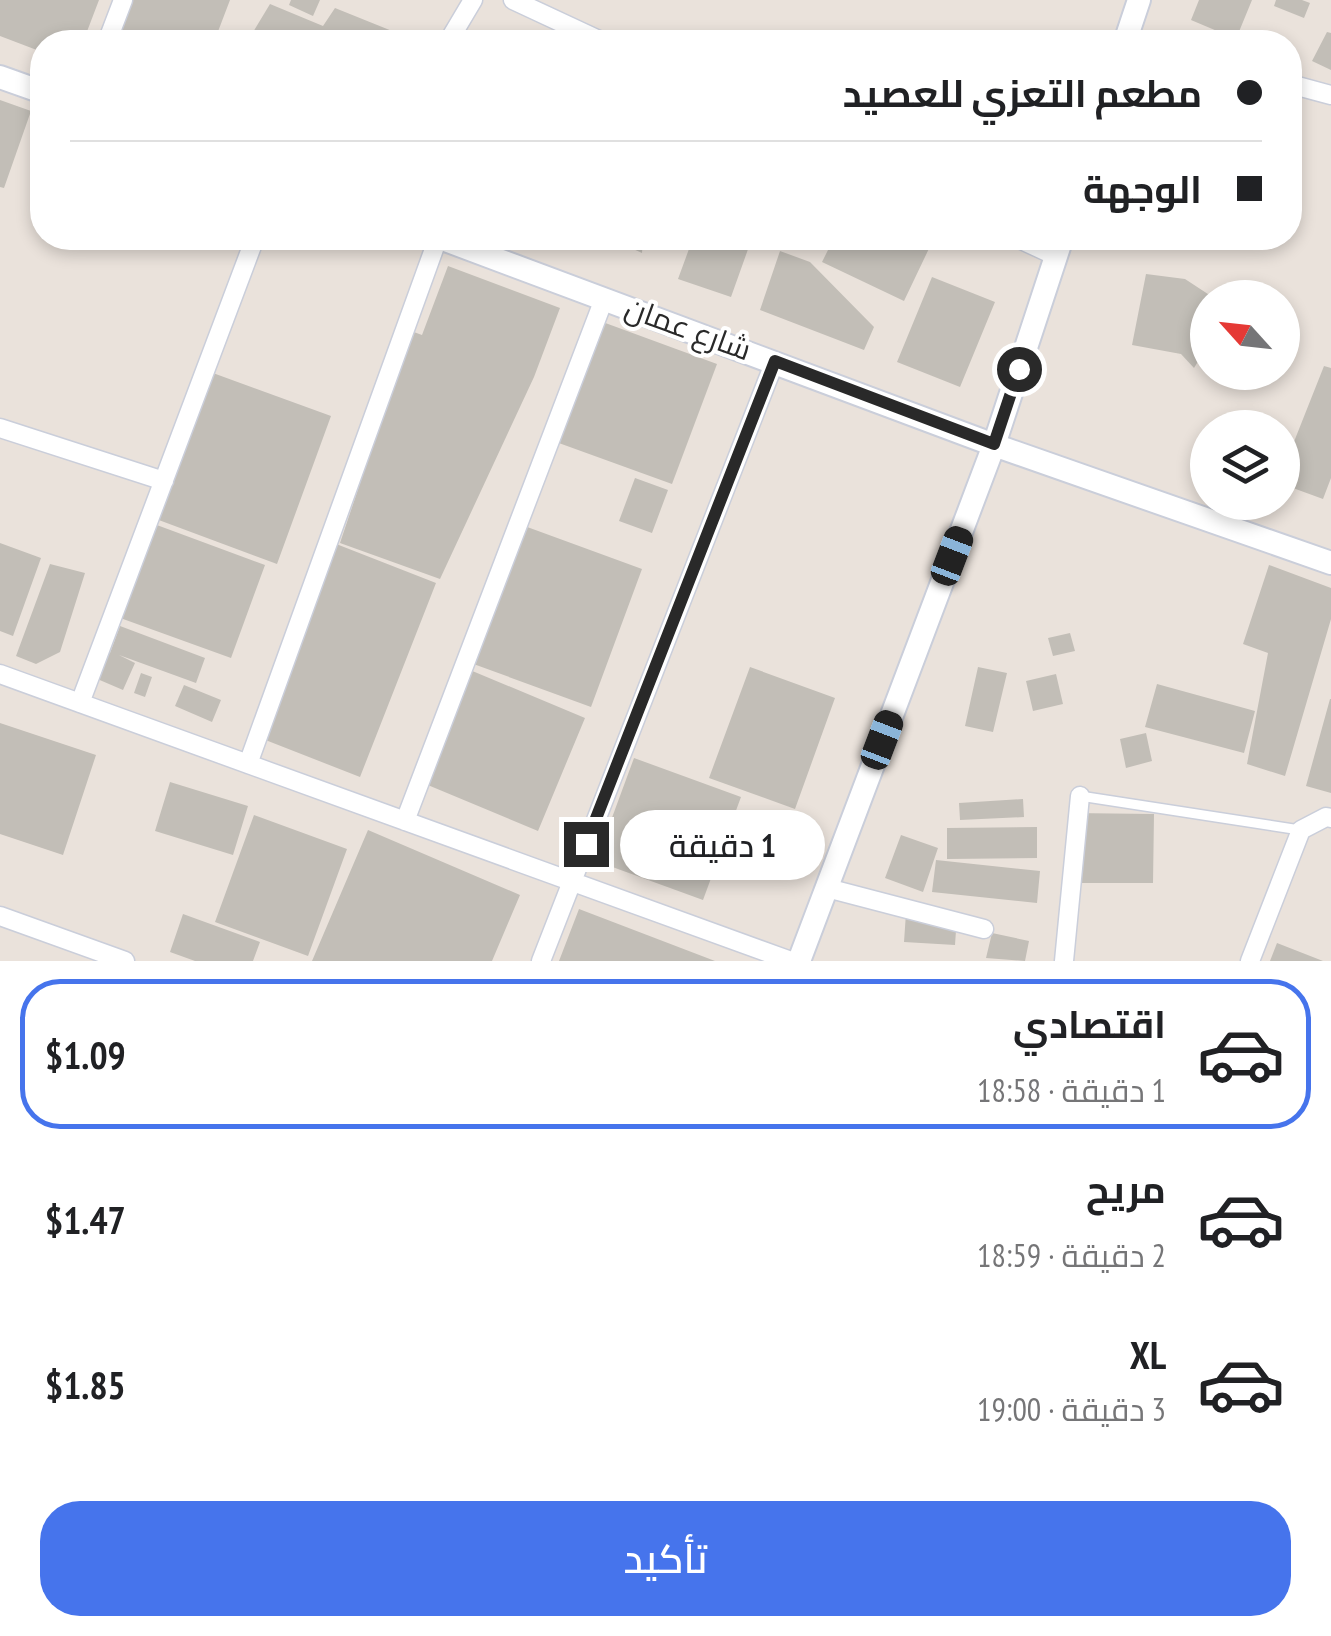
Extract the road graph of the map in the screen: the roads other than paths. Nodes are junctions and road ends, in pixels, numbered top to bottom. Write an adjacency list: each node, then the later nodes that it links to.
1 (123, 0): 5 (street)
2 (474, 0): 6 (street)
3 (513, 0): 7 (street)
4 (1139, 0): 8 (street)
5 (112, 30)
6 (455, 30)
7 (577, 30)
8 (1132, 30)
9 (0, 77): 10 (street)
10 (30, 88)
11 (1302, 88): 12 (street)
12 (1331, 96)
13 (251, 250): 21 (street)
14 (435, 250): 25 (street)
15 (472, 250): 17 (street, شارع عمان)
16 (1058, 250): 20 (street)
17 (604, 298): 18 (street, شارع عمان); 28 (street)
18 (775, 361): 20 (street, شارع عمان); 30 (street)
19 (0, 428): 21 (street)
20 (994, 444): 22 (street, شارع عمان); 31 (street)
21 (164, 481): 24 (street)
22 (1331, 563)
23 (0, 674): 24 (street)
24 (80, 703): 25 (street)
25 (248, 764): 28 (street)
26 (1080, 796): 29 (lane); 38 (street)
27 (1331, 818): 29 (street)
28 (405, 821): 30 (street)
29 (1301, 830): 39 (street)
30 (572, 882): 35 (street); 36 (street)
31 (826, 888): 33 (street); 37 (street)
32 (0, 916): 34 (street)
33 (984, 929)
34 (126, 961)
35 (541, 961)
36 (792, 961)
37 (799, 961)
38 (1064, 961)
39 (1250, 961)

